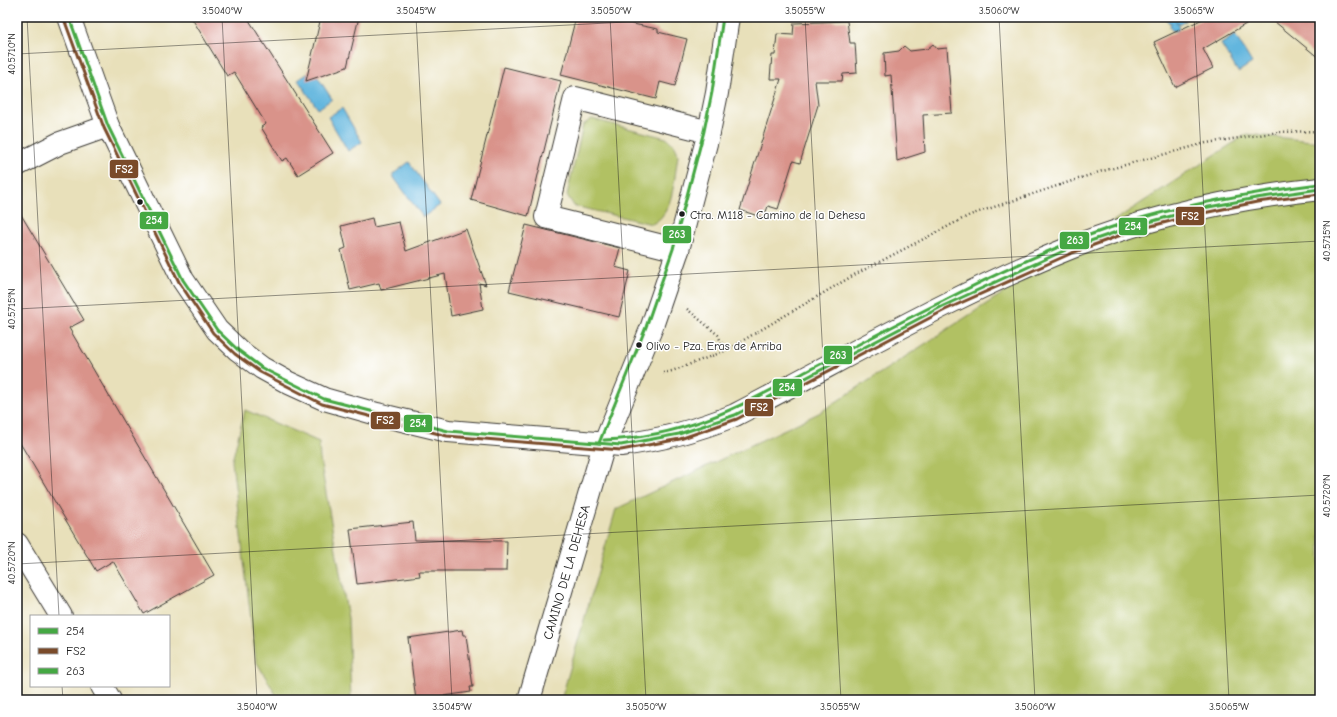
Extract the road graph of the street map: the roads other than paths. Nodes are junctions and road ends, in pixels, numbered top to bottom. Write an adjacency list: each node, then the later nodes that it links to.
1 (69, 17): 3 (street)
2 (728, 17): 4 (street, CAMINO DE LA DEHESA)
3 (108, 126): 5 (street); 8 (street)
4 (709, 132): 7 (street, CAMINO DE LA DEHESA); 7 (street)
5 (17, 165)
6 (1320, 189): 8 (street)
7 (678, 250): 8 (street, CAMINO DE LA DEHESA)
8 (604, 445): 13 (street, CAMINO DE LA DEHESA)
9 (17, 544): 10 (street)
10 (60, 615)
11 (103, 687): 12 (street)
12 (110, 700)
13 (529, 700)

